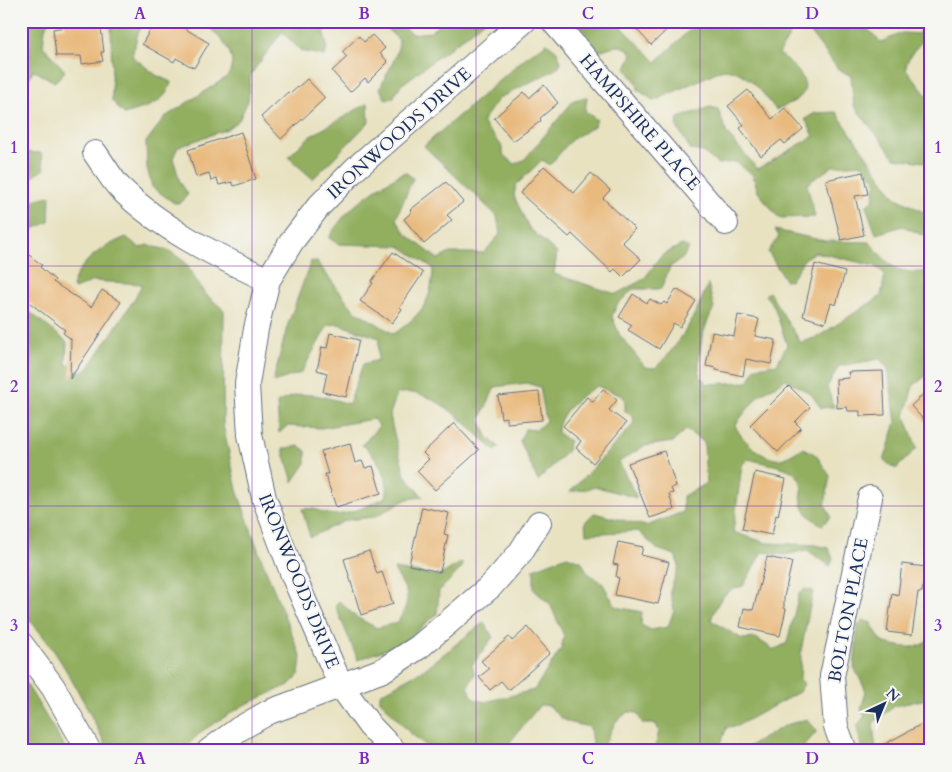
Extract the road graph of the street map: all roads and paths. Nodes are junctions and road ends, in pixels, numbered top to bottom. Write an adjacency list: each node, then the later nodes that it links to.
1 (524, 21): 5 (street, IRONWOODS DRIVE)
2 (553, 21): 4 (street, HAMPSHIRE PLACE)
3 (95, 153): 5 (street)
4 (726, 223)
5 (268, 280): 9 (street, IRONWOODS DRIVE)
6 (870, 498): 13 (street, BOLTON PLACE)
7 (539, 523): 9 (street)
8 (21, 644): 10 (street)
9 (341, 686): 11 (street); 12 (street, IRONWOODS DRIVE)
10 (88, 751)
11 (209, 751)
12 (394, 751)
13 (845, 751)

